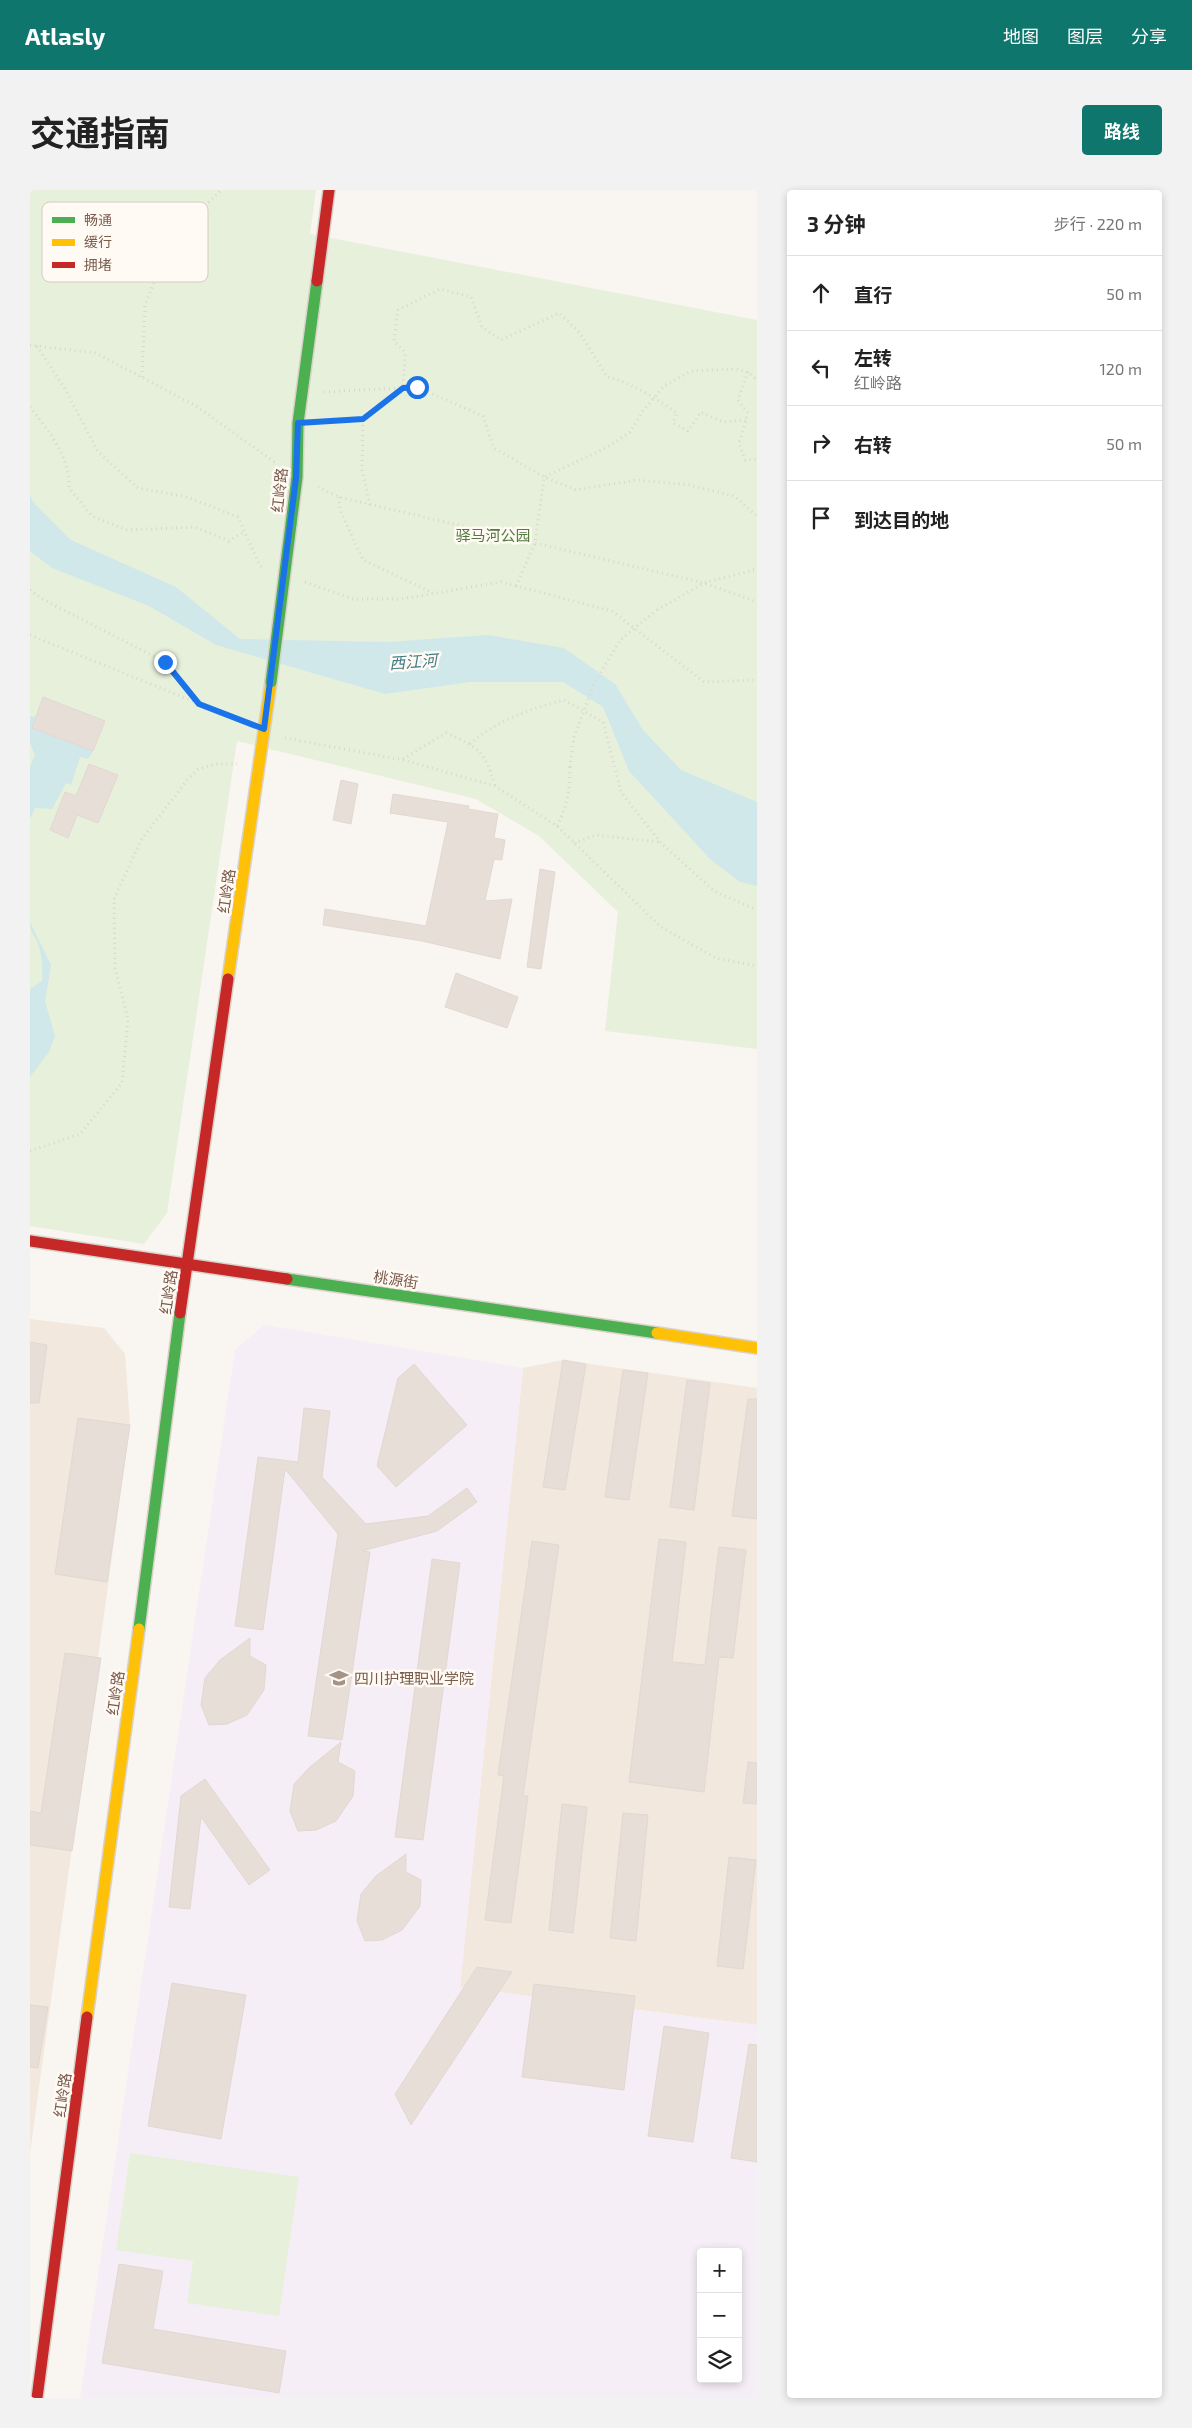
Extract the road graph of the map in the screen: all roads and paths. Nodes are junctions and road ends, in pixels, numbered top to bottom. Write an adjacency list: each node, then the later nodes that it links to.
1 (221, 190): 3 (path)
2 (329, 190): 11 (street, 红岭路)
3 (208, 203)
4 (154, 282): 8 (path)
5 (30, 345): 6 (path)
6 (37, 346): 8 (path); 23 (path)
7 (748, 372): 9 (path); 12 (path); 15 (path)
8 (142, 377): 19 (path)
9 (757, 380)
10 (403, 388): 11 (path); 12 (path); 14 (path); 18 (path)
11 (303, 393): 16 (street, 红岭路)
12 (654, 397): 15 (path); 18 (path)
13 (30, 408): 23 (path)
14 (363, 419): 16 (path); 21 (path)
15 (746, 420): 17 (path)
16 (298, 423): 19 (street, 红岭路)
17 (757, 459)
18 (544, 477): 22 (path); 24 (path)
19 (296, 478): 20 (path); 36 (street, 红岭路, bridge)
20 (339, 497): 21 (path); 31 (path)
21 (370, 505): 24 (path)
22 (757, 516)
23 (244, 532): 25 (path)
24 (535, 543): 28 (path); 29 (path)
25 (269, 569)
26 (757, 570): 28 (path)
27 (297, 579): 31 (path)
28 (704, 583): 32 (path); 41 (path, bridge)
29 (516, 586): 31 (path); 34 (path)
30 (30, 590): 35 (path)
31 (434, 594)
32 (757, 602)
33 (30, 635): 35 (path)
34 (757, 680)
35 (199, 704): 36 (path)
36 (264, 729): 38 (path); 39 (street, 红岭路)
37 (470, 744): 38 (path); 40 (path); 42 (path)
38 (403, 760): 40 (path)
39 (259, 764): 46 (path); 48 (street, 红岭路)
40 (495, 786): 41 (path)
41 (557, 826): 43 (path)
42 (660, 842): 43 (path); 44 (path)
43 (574, 843): 45 (path)
44 (757, 910)
45 (757, 966)
46 (30, 1151)
47 (30, 1241): 48 (street, 桃源街)
48 (187, 1263): 49 (street, 桃源街); 50 (street, 红岭路)
49 (757, 1348)
50 (37, 2398)

